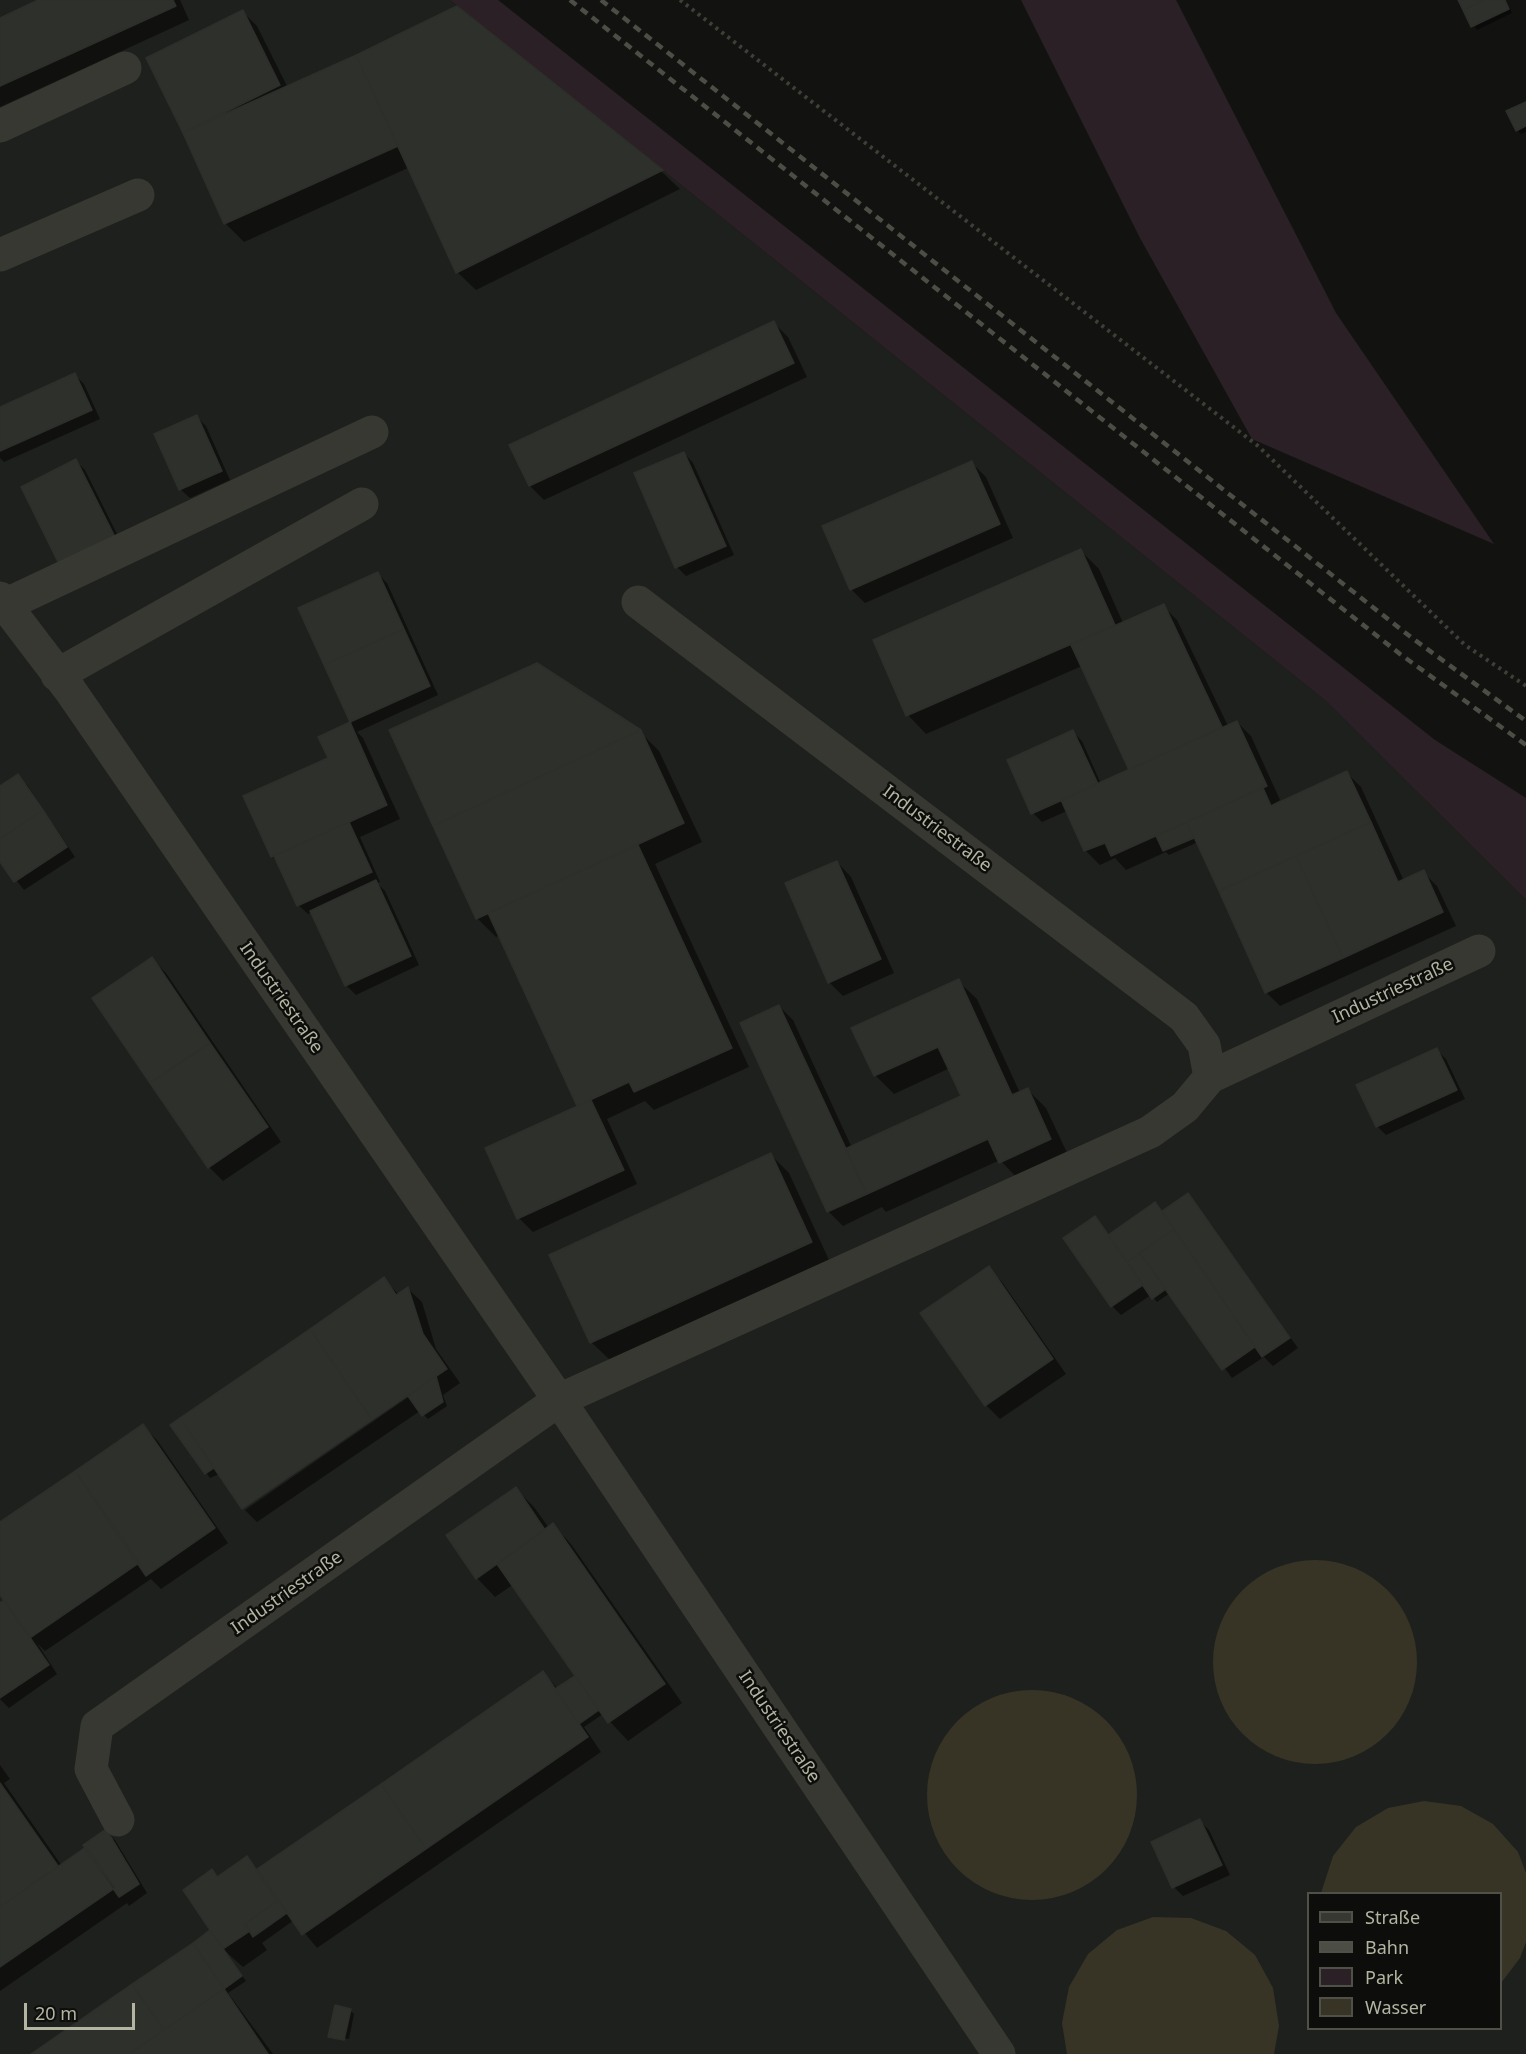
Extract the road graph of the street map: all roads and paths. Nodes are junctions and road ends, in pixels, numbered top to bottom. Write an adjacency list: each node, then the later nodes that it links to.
1 (680, 0): 11 (path)
2 (125, 68): 3 (street)
3 (0, 126)
4 (138, 195): 5 (street)
5 (0, 255)
6 (372, 432): 8 (street)
7 (362, 504): 10 (street)
8 (3, 601): 10 (street, Industriestraße)
9 (638, 602): 13 (street, Industriestraße)
10 (57, 675): 14 (street, Industriestraße)
11 (1526, 686)
12 (1479, 951): 13 (street, Industriestraße)
13 (1210, 1077): 14 (street, Industriestraße)
14 (559, 1400): 15 (street, Industriestraße); 16 (street, Industriestraße)
15 (118, 1820)
16 (999, 2054)

